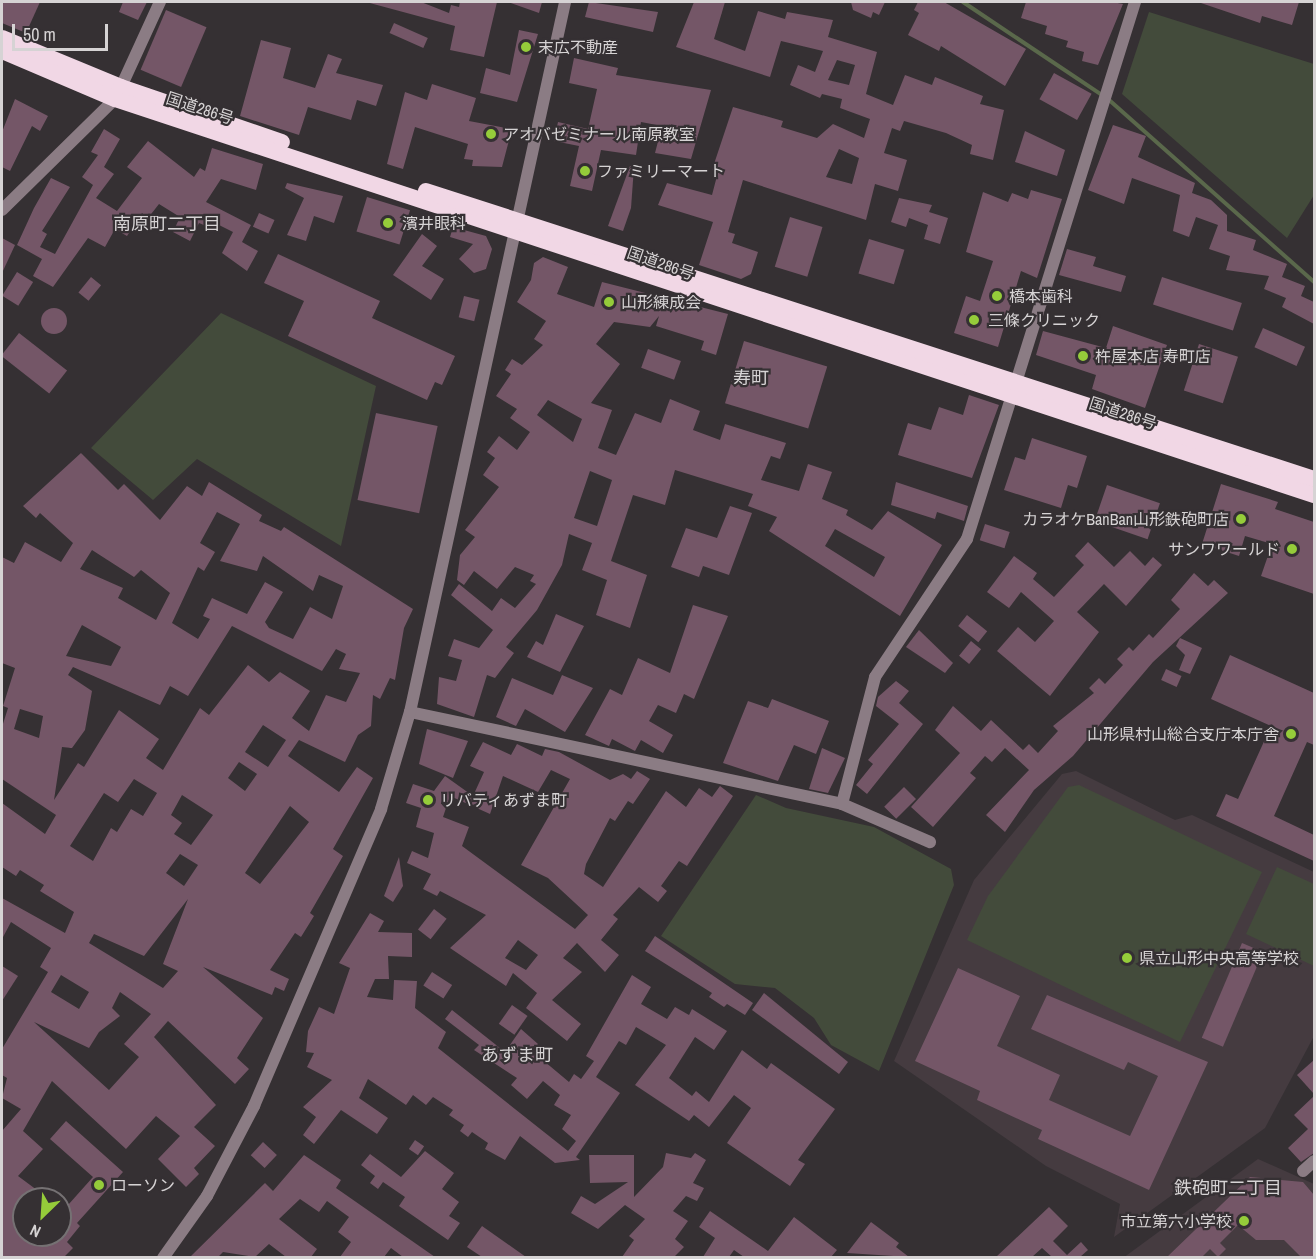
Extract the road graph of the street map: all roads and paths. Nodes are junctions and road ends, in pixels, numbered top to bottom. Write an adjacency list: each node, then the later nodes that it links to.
1 (160, 2): 6 (street)
2 (565, 2): 8 (street)
3 (1136, 2): 9 (street)
4 (2, 38): 6 (highway, 国道286号)
5 (2, 51): 6 (highway, 国道286号)
6 (118, 93): 7 (street); 8 (highway, 国道286号)
7 (2, 210)
8 (516, 226): 9 (highway, 国道286号); 12 (street)
9 (1014, 389): 10 (highway, 国道286号); 11 (highway, 国道286号); 13 (street)
10 (1314, 478)
11 (1314, 495)
12 (410, 712): 13 (street); 17 (street)
13 (842, 804): 14 (street)
14 (930, 842)
15 (1314, 1161): 16 (street)
16 (1304, 1171)
17 (163, 1257)

